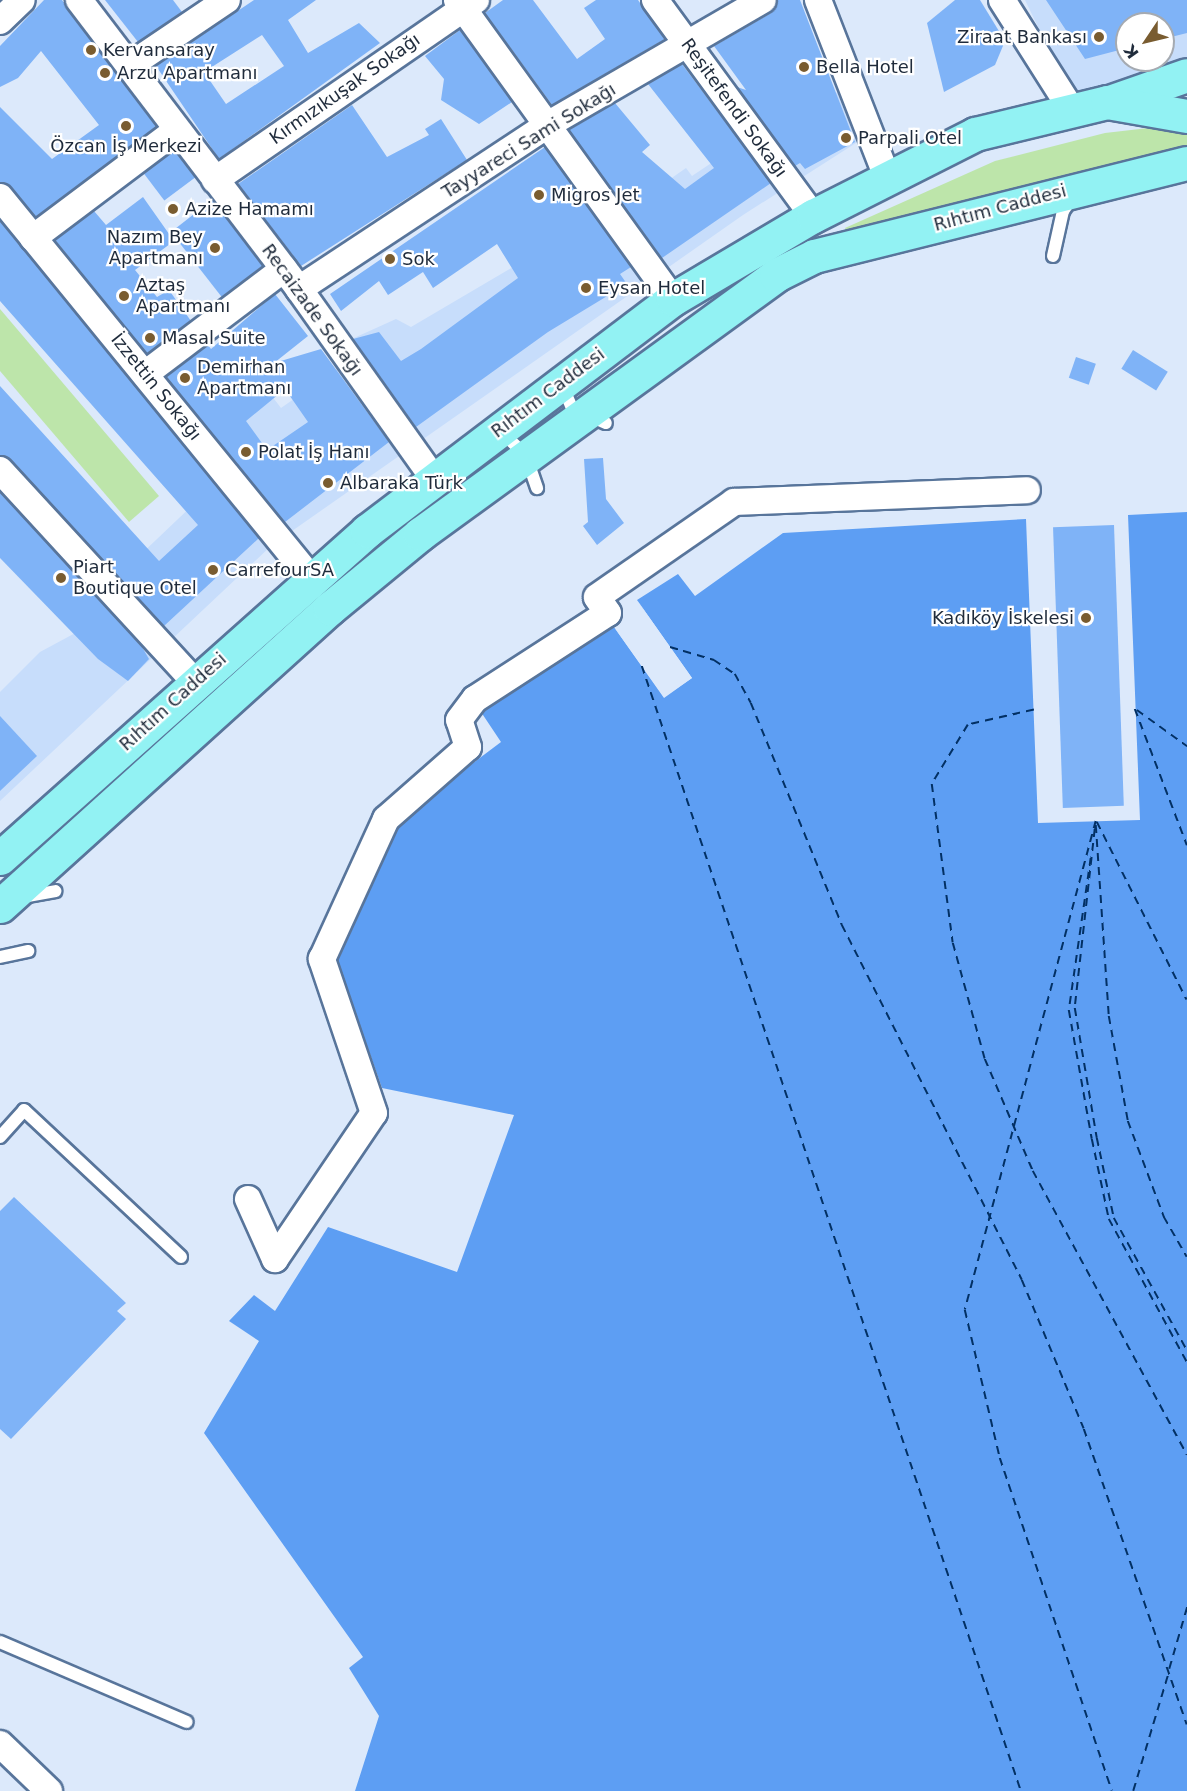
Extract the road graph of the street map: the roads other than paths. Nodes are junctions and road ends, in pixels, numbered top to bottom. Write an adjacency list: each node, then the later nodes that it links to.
1 (22, 0): 9 (street)
2 (79, 0): 11 (street, Recaizade Sokağı)
3 (227, 0): 11 (street)
4 (655, 0): 10 (street, Reşitefendi Sokağı)
5 (763, 0): 10 (street, Tayyareci Sami Sokağı)
6 (818, 0): 19 (street)
7 (1002, 0): 14 (street)
8 (465, 2): 16 (street); 20 (street, Kırmızıkuşak Sokağı)
9 (0, 21)
10 (689, 45): 16 (street, Tayyareci Sami Sokağı); 23 (street, Reşitefendi Sokağı)
11 (129, 66): 17 (street, Recaizade Sokağı)
12 (1187, 75): 13 (main road)
13 (1107, 102): 14 (main road, Rıhtım Caddesi); 15 (main road, Rıhtım Caddesi)
14 (1070, 107): 19 (main road, Rıhtım Caddesi)
15 (1187, 117)
16 (549, 124): 27 (street, Tayyareci Sami Sokağı); 28 (street)
17 (177, 130): 20 (street, Recaizade Sokağı); 24 (street)
18 (1187, 163): 21 (main road, Rıhtım Caddesi)
19 (887, 177): 23 (main road, Rıhtım Caddesi)
20 (215, 180): 26 (street, Recaizade Sokağı)
21 (1092, 184): 25 (lane); 31 (main road, Rıhtım Caddesi)
22 (0, 197): 24 (street, İzzettin Sokağı)
23 (813, 216): 28 (main road, Rıhtım Caddesi)
24 (33, 238): 29 (street, İzzettin Sokağı)
25 (1053, 256)
26 (284, 269): 27 (street, Recaizade Sokağı); 29 (street)
27 (299, 290): 35 (street, Recaizade Sokağı)
28 (672, 299): 30 (main road, Rıhtım Caddesi)
29 (145, 374): 38 (street, İzzettin Sokağı)
30 (563, 382): 31 (lane); 32 (main road, Rıhtım Caddesi)
31 (594, 419): 33 (main road, Rıhtım Caddesi)
32 (499, 430): 33 (lane); 35 (main road, Rıhtım Caddesi)
33 (526, 456): 36 (lane); 42 (main road, Rıhtım Caddesi)
34 (0, 470): 39 (street)
35 (434, 479): 38 (main road, Rıhtım Caddesi)
36 (537, 488)
37 (1027, 490): 46 (street)
38 (311, 578): 39 (main road, Rıhtım Caddesi)
39 (195, 682): 40 (main road, Rıhtım Caddesi)
40 (0, 858)
41 (55, 891): 42 (lane)
42 (3, 903)
43 (28, 951): 44 (lane)
44 (0, 957)
45 (0, 1137): 47 (lane)
46 (248, 1199)
47 (181, 1257)
48 (0, 1642): 49 (lane)
49 (187, 1722)
50 (0, 1744): 51 (street)
51 (49, 1791)

